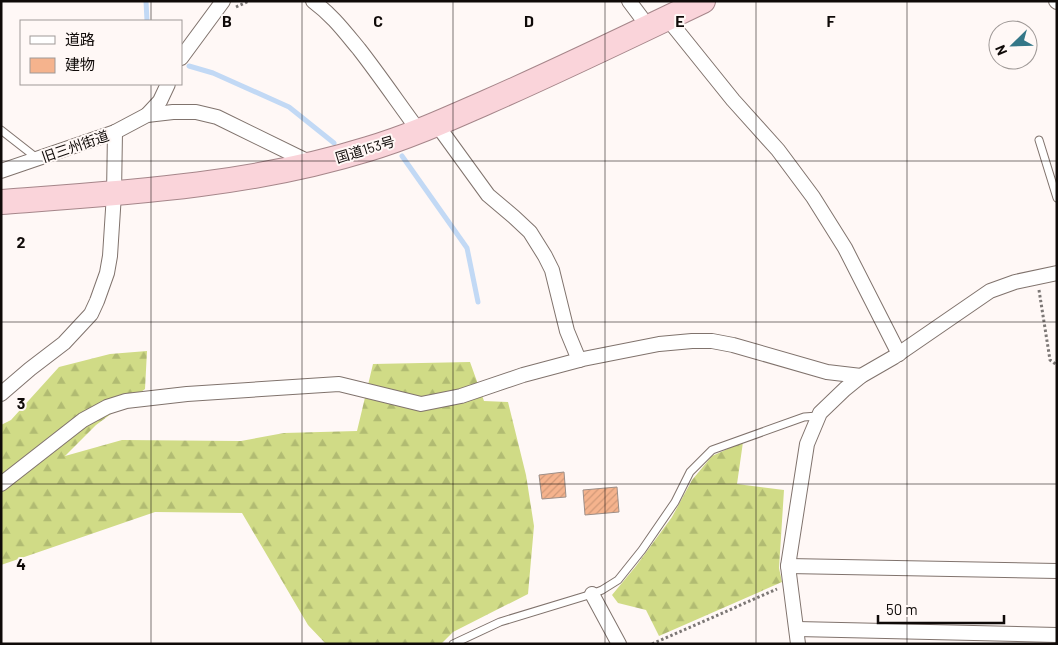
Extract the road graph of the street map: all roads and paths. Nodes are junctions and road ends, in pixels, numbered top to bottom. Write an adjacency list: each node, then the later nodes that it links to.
1 (223, 1): 6 (street)
2 (314, 1): 9 (street)
3 (629, 1): 5 (street)
4 (703, 1): 5 (highway, 国道153号)
5 (657, 23): 9 (highway, 国道153号); 21 (street)
6 (182, 57)
7 (168, 85): 8 (street)
8 (147, 115): 11 (street, 旧三州街道); 14 (street)
9 (428, 127): 14 (highway, 国道153号); 22 (street)
10 (1, 130): 13 (lane)
11 (115, 132): 13 (street, 旧三州街道); 16 (street)
12 (1039, 140): 17 (lane)
13 (39, 159): 15 (street, 旧三州街道)
14 (313, 164): 16 (highway, 国道153号)
15 (1, 171)
16 (114, 194): 18 (highway, 国道153号); 25 (street)
17 (1057, 198)
18 (1, 202)
19 (1057, 273): 20 (street)
20 (1037, 277): 21 (street); 23 (path)
21 (899, 354): 24 (street)
22 (579, 360): 24 (street); 27 (street)
23 (1057, 365)
24 (861, 376): 26 (street)
25 (1, 394)
26 (818, 416): 28 (street); 31 (lane)
27 (1, 484)
28 (788, 566): 29 (street); 30 (street)
29 (1057, 571)
30 (790, 584): 32 (street); 36 (path)
31 (592, 594): 34 (lane); 35 (street)
32 (797, 629): 33 (street); 37 (street)
33 (1057, 635)
34 (454, 644)
35 (619, 644)
36 (652, 644)
37 (798, 644)

